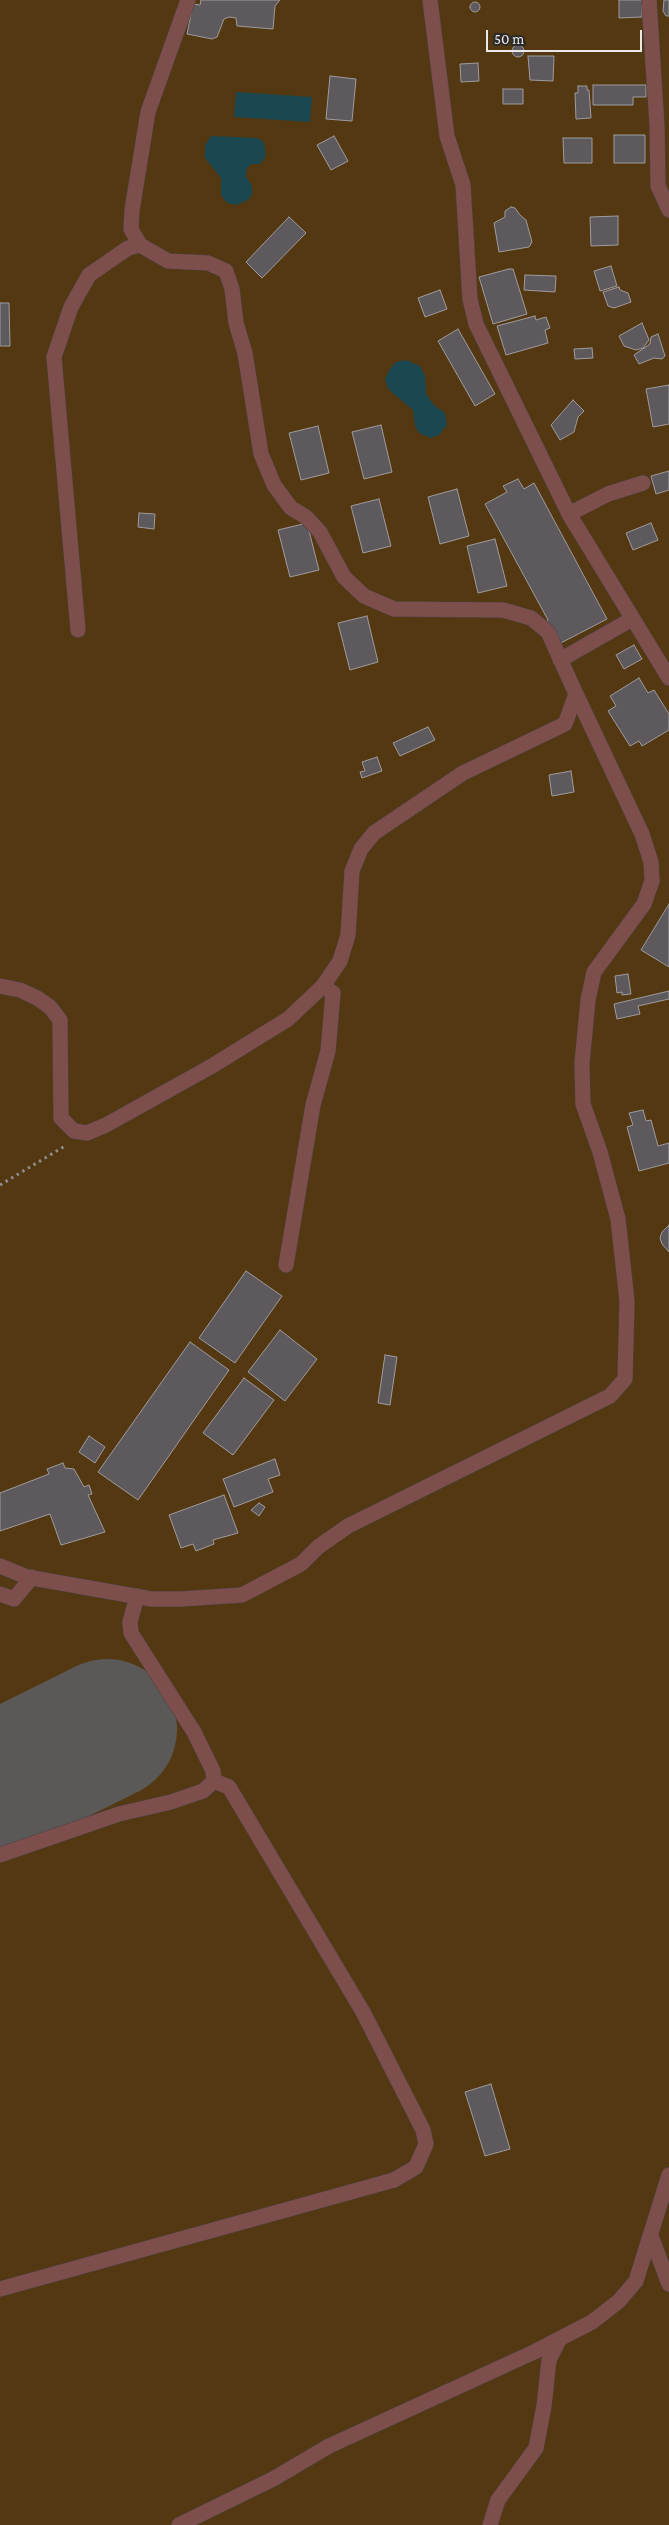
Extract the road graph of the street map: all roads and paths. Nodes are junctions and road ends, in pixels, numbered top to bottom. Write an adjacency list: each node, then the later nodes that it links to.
1 (188, 0): 5 (street)
2 (430, 0): 7 (street)
3 (649, 0): 4 (street)
4 (669, 210)
5 (140, 245): 9 (street); 10 (street)
6 (642, 483): 7 (street)
7 (569, 514): 8 (street)
8 (632, 619): 10 (street); 11 (street)
9 (78, 630)
10 (560, 660): 12 (street)
11 (667, 671)
12 (576, 694): 14 (street); 21 (street)
13 (0, 986): 15 (street)
14 (323, 986): 15 (street); 17 (street)
15 (87, 1133): 16 (path)
16 (0, 1185)
17 (286, 1264)
18 (0, 1566): 19 (street)
19 (32, 1578): 20 (street); 21 (street)
20 (0, 1594)
21 (137, 1596): 22 (street)
22 (214, 1780): 23 (street); 27 (street)
23 (0, 1855)
24 (669, 2175): 25 (street)
25 (651, 2236): 26 (street); 28 (street)
26 (669, 2284)
27 (0, 2289)
28 (558, 2340): 29 (street); 30 (street)
29 (179, 2525)
30 (490, 2525)

